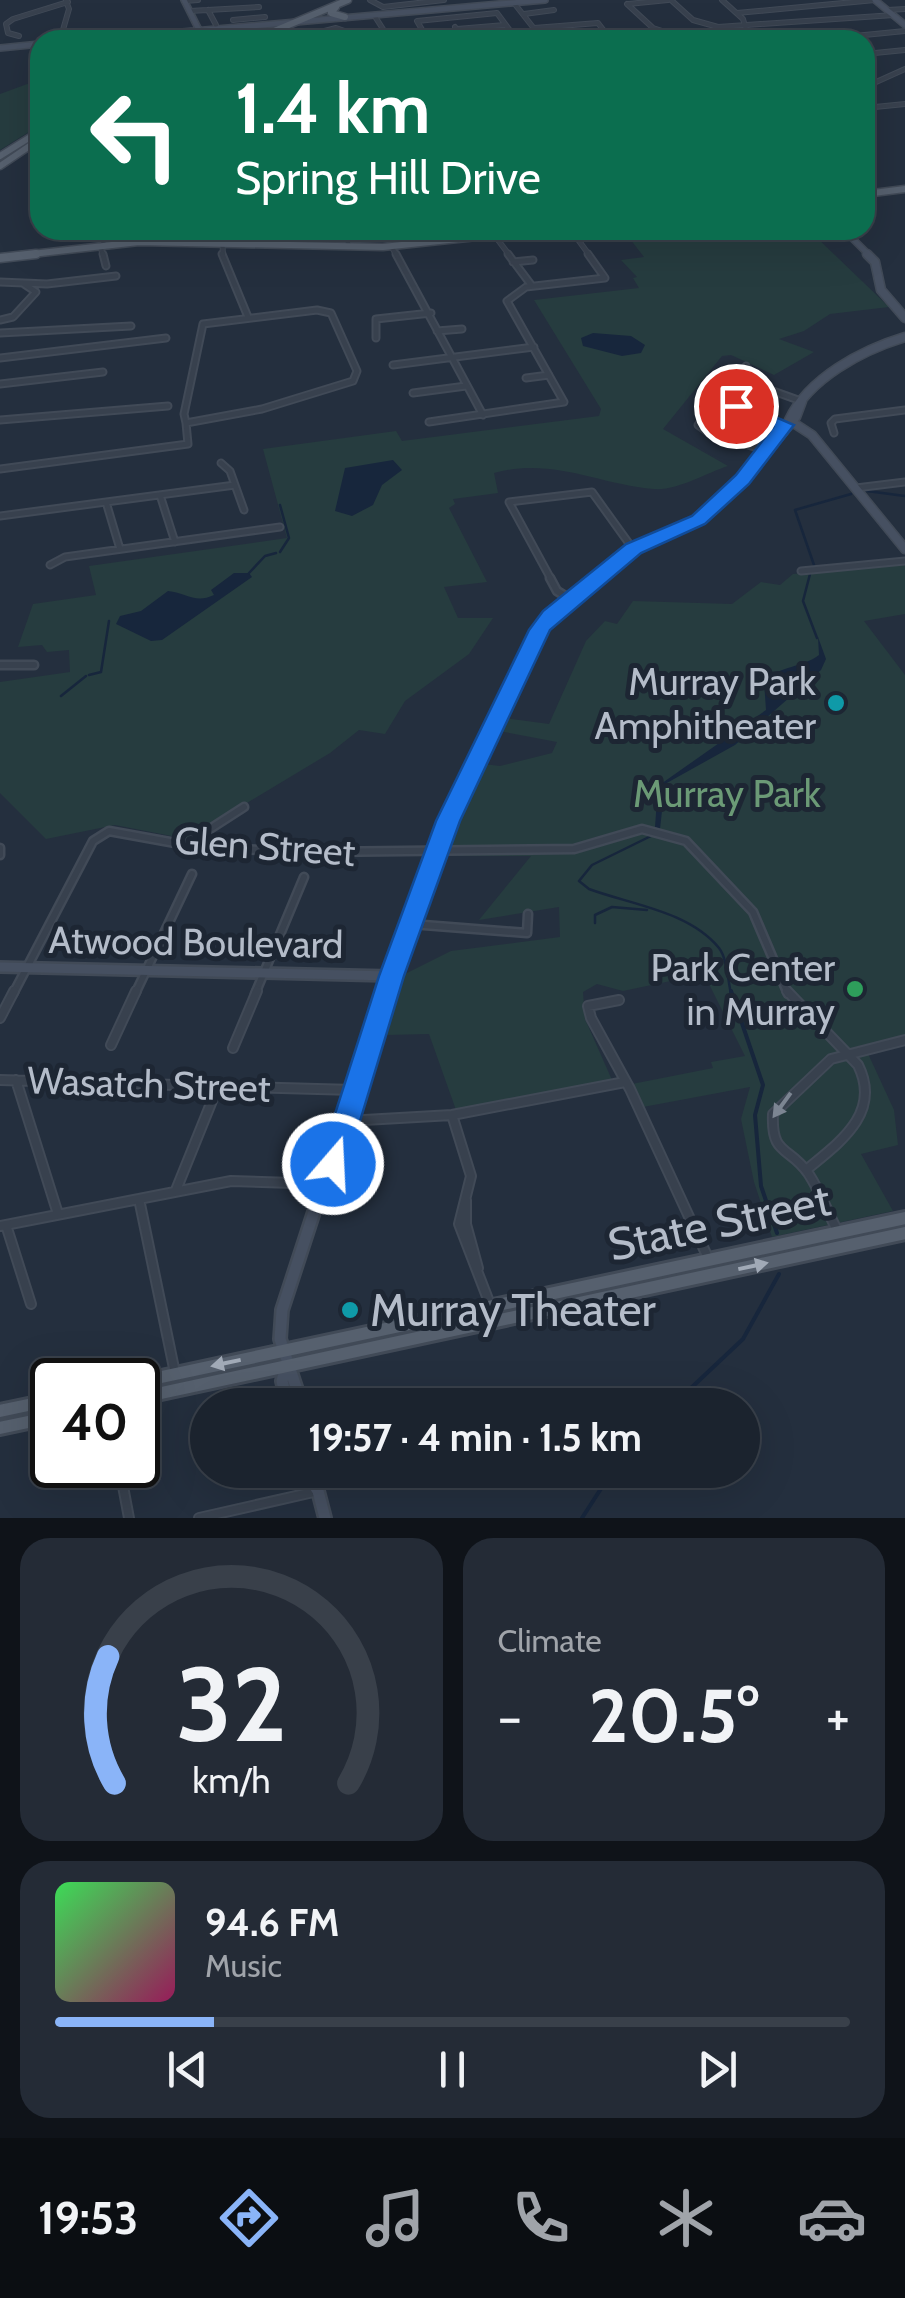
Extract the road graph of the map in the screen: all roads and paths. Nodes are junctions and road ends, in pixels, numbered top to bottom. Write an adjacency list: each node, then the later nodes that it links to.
1 (185, 0): 2 (street); 24 (street)
2 (198, 0)
3 (334, 0): 35 (main road)
4 (351, 0): 30 (main road); 34 (main road)
5 (370, 0): 6 (street)
6 (444, 0)
7 (468, 0): 17 (street)
8 (545, 0): 15 (street)
9 (670, 0): 38 (street); 55 (street)
10 (722, 0): 25 (street)
11 (773, 0): 20 (street)
12 (824, 0): 16 (street)
13 (875, 0): 16 (street); 26 (street)
14 (66, 1): 42 (street); 58 (street)
15 (514, 3): 17 (street); 27 (street)
16 (829, 4): 20 (street)
17 (473, 6): 28 (street)
18 (258, 7): 19 (street)
19 (238, 9): 22 (street); 31 (street)
20 (783, 9): 25 (street)
21 (905, 9): 26 (street)
22 (208, 10): 24 (street); 37 (street)
23 (554, 10): 27 (street)
24 (190, 12): 43 (street)
25 (736, 13): 38 (street)
26 (891, 13): 38 (street); 40 (street)
27 (522, 14): 52 (street)
28 (374, 15): 30 (street); 34 (street); 49 (street)
29 (265, 17): 31 (street)
30 (345, 17): 34 (street)
31 (244, 18): 33 (street)
32 (448, 18): 36 (street); 41 (street); 50 (street)
33 (232, 20)
34 (294, 22): 35 (street); 48 (main road)
35 (277, 24): 39 (street); 44 (street); 47 (main road)
36 (505, 24): 41 (street); 51 (street)
37 (216, 25)
38 (745, 27): 56 (street)
39 (246, 28): 45 (street); 46 (street)
40 (905, 28): 57 (street)
41 (457, 29)
42 (62, 30)
43 (199, 30)
44 (211, 30)
45 (215, 30)
46 (252, 30)
47 (264, 30)
48 (276, 30)
49 (383, 30)
50 (422, 30)
51 (510, 30)
52 (535, 30)
53 (543, 30): 54 (street)
54 (603, 30)
55 (659, 30)
56 (746, 30)
57 (875, 32)
58 (19, 36)
59 (30, 45): 60 (street)
60 (0, 48)
61 (905, 50): 62 (street)
62 (875, 53)
63 (905, 69): 64 (street)
64 (875, 82)
65 (905, 104): 66 (street)
66 (875, 108)
67 (30, 137): 69 (main road)
68 (30, 145): 70 (main road)
69 (0, 156)
70 (0, 166)
71 (905, 189): 72 (main road)
72 (875, 193)
73 (101, 240): 81 (street)
74 (336, 240): 80 (main road)
75 (366, 240): 82 (main road)
76 (453, 240): 82 (main road)
77 (498, 240): 85 (street)
78 (578, 240): 89 (street)
79 (854, 240): 92 (street)
80 (221, 242): 81 (main road); 91 (street)
81 (102, 245): 83 (main road); 86 (street)
82 (391, 246): 90 (street)
83 (0, 258)
84 (533, 260): 85 (street)
85 (512, 262): 89 (street)
86 (106, 266)
87 (116, 276): 88 (street)
88 (3, 282): 93 (street)
89 (532, 286): 101 (street)
90 (431, 313): 96 (street); 99 (street)
91 (248, 317): 121 (street); 121 (street)
92 (905, 318)
93 (0, 320)
94 (131, 326): 97 (street)
95 (462, 329): 96 (street)
96 (437, 332): 103 (street)
97 (0, 333)
98 (166, 338): 102 (street)
99 (376, 338)
100 (905, 338): 114 (street)
101 (534, 347): 103 (street); 107 (street)
102 (0, 358)
103 (450, 358): 104 (street); 110 (street)
104 (392, 365)
105 (746, 366): 113 (street)
106 (103, 372): 109 (street)
107 (550, 376): 108 (street); 117 (street)
108 (526, 378)
109 (0, 384)
110 (466, 386): 112 (street); 117 (street)
111 (759, 386): 114 (street)
112 (413, 393)
113 (718, 399): 120 (street); 123 (street)
114 (802, 401): 120 (street)
115 (168, 406): 118 (street)
116 (905, 410): 122 (street)
117 (482, 415): 119 (street)
118 (0, 420)
119 (428, 422)
120 (787, 422): 123 (street); 128 (street)
121 (186, 423): 125 (street)
122 (834, 432)
123 (765, 450): 135 (street)
124 (221, 463): 127 (street)
125 (0, 469)
126 (905, 482): 128 (street)
127 (235, 485): 129 (street); 131 (street)
128 (856, 488): 136 (street)
129 (160, 495): 130 (street); 134 (street)
130 (106, 502): 132 (street); 137 (street)
131 (244, 510)
132 (0, 516)
133 (280, 527): 134 (street)
134 (175, 542): 137 (street)
135 (634, 548): 141 (street); 141 (street)
136 (905, 548)
137 (120, 549): 139 (street)
138 (905, 560): 140 (street)
139 (50, 564)
140 (800, 571)
141 (570, 599): 146 (street)
142 (0, 665): 143 (street)
143 (34, 665)
144 (244, 807): 145 (street)
145 (184, 846): 146 (street, Glen Street); 152 (street, Glen Street)
146 (437, 853): 150 (street); 161 (street, Glen Street)
147 (192, 874): 153 (street)
148 (304, 877): 154 (street)
149 (528, 914): 150 (street)
150 (411, 924): 155 (street)
151 (0, 967): 152 (street, Atwood Boulevard)
152 (28, 968): 153 (street, Atwood Boulevard); 157 (street)
153 (147, 970): 154 (street, Atwood Boulevard); 159 (street)
154 (264, 972): 155 (street, Atwood Boulevard); 160 (street)
155 (392, 976): 166 (street)
156 (619, 1000): 164 (street)
157 (0, 1018)
158 (905, 1040): 161 (street)
159 (111, 1045)
160 (233, 1048)
161 (845, 1052): 169 (street); 169 (street, one-way to 169)
162 (0, 1080): 163 (street, Wasatch Street)
163 (16, 1080): 165 (street, Wasatch Street); 173 (street)
164 (625, 1082): 167 (street); 178 (street)
165 (218, 1086): 166 (street, Wasatch Street); 171 (street)
166 (358, 1090): 168 (street)
167 (452, 1115): 168 (street); 180 (street)
168 (347, 1121): 170 (street)
169 (806, 1170): 177 (street)
170 (326, 1184): 171 (street); 181 (street)
171 (175, 1192): 172 (street)
172 (139, 1199): 173 (street); 183 (street)
173 (58, 1214): 175 (street)
174 (905, 1218): 177 (main road, State Street)
175 (3, 1225): 179 (street)
176 (905, 1233): 177 (main road, State Street)
177 (842, 1239): 178 (main road, State Street)
178 (713, 1267): 180 (main road, State Street); 182 (main road, State Street)
179 (31, 1304)
180 (491, 1307): 181 (main road, State Street)
181 (282, 1351): 182 (street); 183 (main road, State Street, one-way to 183)
182 (286, 1367): 185 (street); 186 (street); 187 (main road, State Street)
183 (176, 1374): 184 (main road, State Street)
184 (160, 1377)
185 (284, 1388)
186 (297, 1388)
187 (160, 1393)
188 (30, 1405): 189 (main road)
189 (0, 1411)
190 (30, 1421): 191 (main road)
191 (0, 1428)
192 (123, 1488): 195 (street)
193 (316, 1488): 194 (street)
194 (318, 1491): 196 (street); 197 (street)
195 (129, 1518)
196 (199, 1518)
197 (325, 1518)

